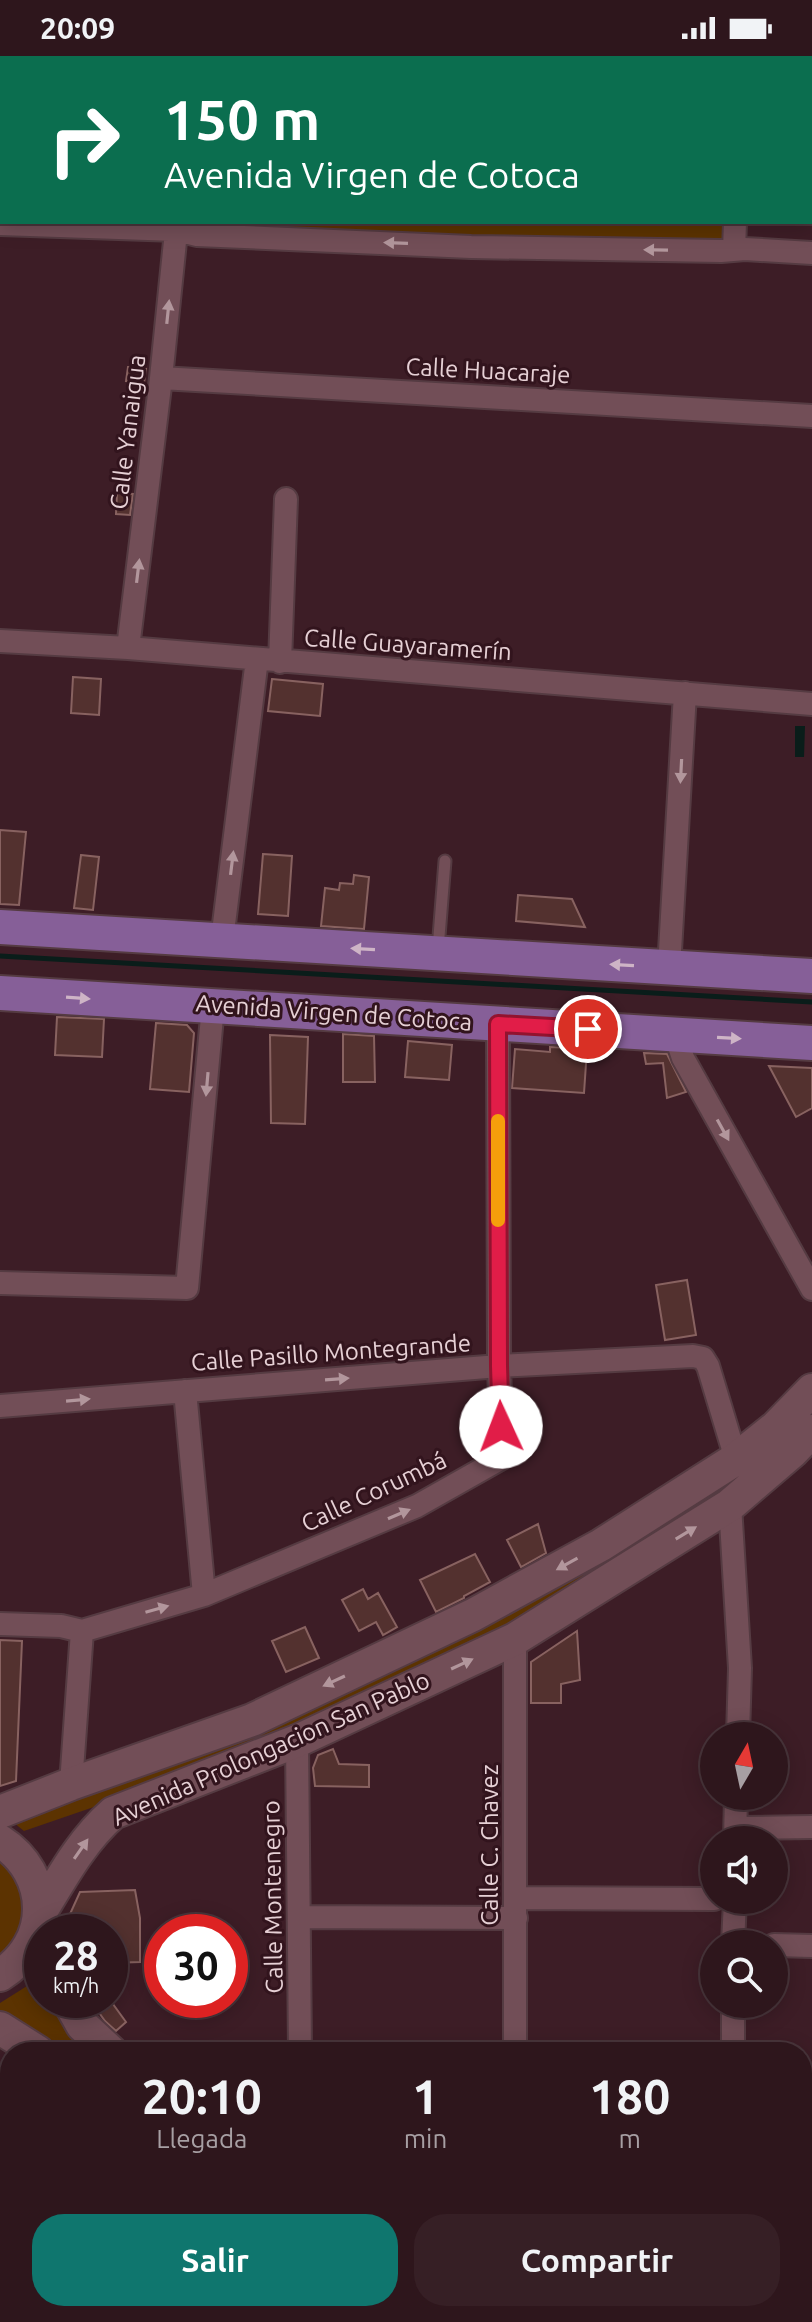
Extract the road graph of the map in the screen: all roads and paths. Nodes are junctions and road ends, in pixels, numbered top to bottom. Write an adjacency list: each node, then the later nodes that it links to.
1 (0, 224): 3 (street)
2 (735, 224): 4 (street)
3 (177, 226): 4 (street, one-way to 3); 6 (street, Calle Yanaigua, one-way to 3)
4 (734, 250): 5 (street)
5 (812, 253)
6 (161, 378): 7 (street, Calle Huacaraje); 10 (street, Calle Yanaigua, one-way to 6)
7 (812, 416)
8 (286, 499): 12 (street)
9 (0, 641): 10 (street, Calle Guayaramerín)
10 (128, 648): 11 (street, Calle Guayaramerín)
11 (257, 659): 12 (street, Calle Guayaramerín); 17 (street, one-way to 11)
12 (280, 662): 13 (street, Calle Guayaramerín)
13 (685, 693): 14 (street, Calle Guayaramerín); 19 (street, one-way to 19)
14 (812, 704)
15 (445, 861): 18 (lane)
16 (0, 927): 17 (main road)
17 (222, 940): 18 (main road, one-way to 17)
18 (437, 953): 19 (main road, one-way to 18)
19 (669, 968): 20 (main road)
20 (812, 976)
21 (0, 993): 22 (main road, Avenida Virgen de Cotoca, one-way to 22)
22 (213, 1006): 23 (main road, Avenida Virgen de Cotoca); 26 (street, one-way to 26)
23 (498, 1024): 24 (main road, Avenida Virgen de Cotoca); 28 (street, Calle Corumbá)
24 (679, 1035): 25 (main road, Avenida Virgen de Cotoca, one-way to 25); 27 (street, one-way to 27)
25 (812, 1043)
26 (0, 1283)
27 (812, 1289)
28 (499, 1366): 30 (street, Calle Pasillo Montegrande, one-way to 28); 33 (street, Calle Pasillo Montegrande); 39 (street, Calle Corumbá, one-way to 28)
29 (812, 1390): 33 (main road, Avenida Prolongacion San Pablo)
30 (185, 1391): 31 (street, Calle Pasillo Montegrande, one-way to 30); 39 (street)
31 (0, 1406)
32 (812, 1431): 34 (main road, Avenida Prolongacion San Pablo)
33 (736, 1459): 35 (main road, Avenida Prolongacion San Pablo)
34 (730, 1505): 37 (main road, Avenida Prolongacion San Pablo, one-way to 34); 43 (street)
35 (628, 1528): 36 (main road, Avenida Prolongacion San Pablo); 37 (main road)
36 (601, 1545): 38 (main road); 45 (main road, Avenida Prolongacion San Pablo, one-way to 45)
37 (646, 1557): 38 (main road, Avenida Prolongacion San Pablo)
38 (618, 1574): 42 (main road, Avenida Prolongacion San Pablo)
39 (204, 1595): 41 (street, Calle Corumbá, one-way to 39)
40 (0, 1624): 41 (street, Calle Corumbá)
41 (82, 1631): 45 (street)
42 (515, 1639): 44 (main road, Avenida Prolongacion San Pablo, one-way to 42); 51 (street, Calle C. Chavez)
43 (738, 1722)
44 (297, 1741): 53 (main road, Avenida Prolongacion San Pablo, one-way to 44); 54 (street, Calle Montenegro)
45 (71, 1784): 46 (main road, Avenida Prolongacion San Pablo)
46 (0, 1812)
47 (812, 1827): 48 (street)
48 (788, 1829)
49 (0, 1841): 52 (main road)
50 (700, 1900): 51 (street)
51 (516, 1908): 54 (street); 65 (street, Calle C. Chavez)
52 (39, 1914)
53 (47, 1914)
54 (300, 1917): 64 (street, Calle Montenegro)
55 (788, 1945): 56 (street)
56 (812, 1946)
57 (24, 1954): 58 (main road, Avenida Prolongacion San Pablo)
58 (0, 1975)
59 (78, 2018): 63 (main road)
60 (733, 2018): 66 (street)
61 (0, 2028): 62 (main road)
62 (22, 2042)
63 (100, 2042)
64 (300, 2042)
65 (515, 2042)
66 (733, 2042)

